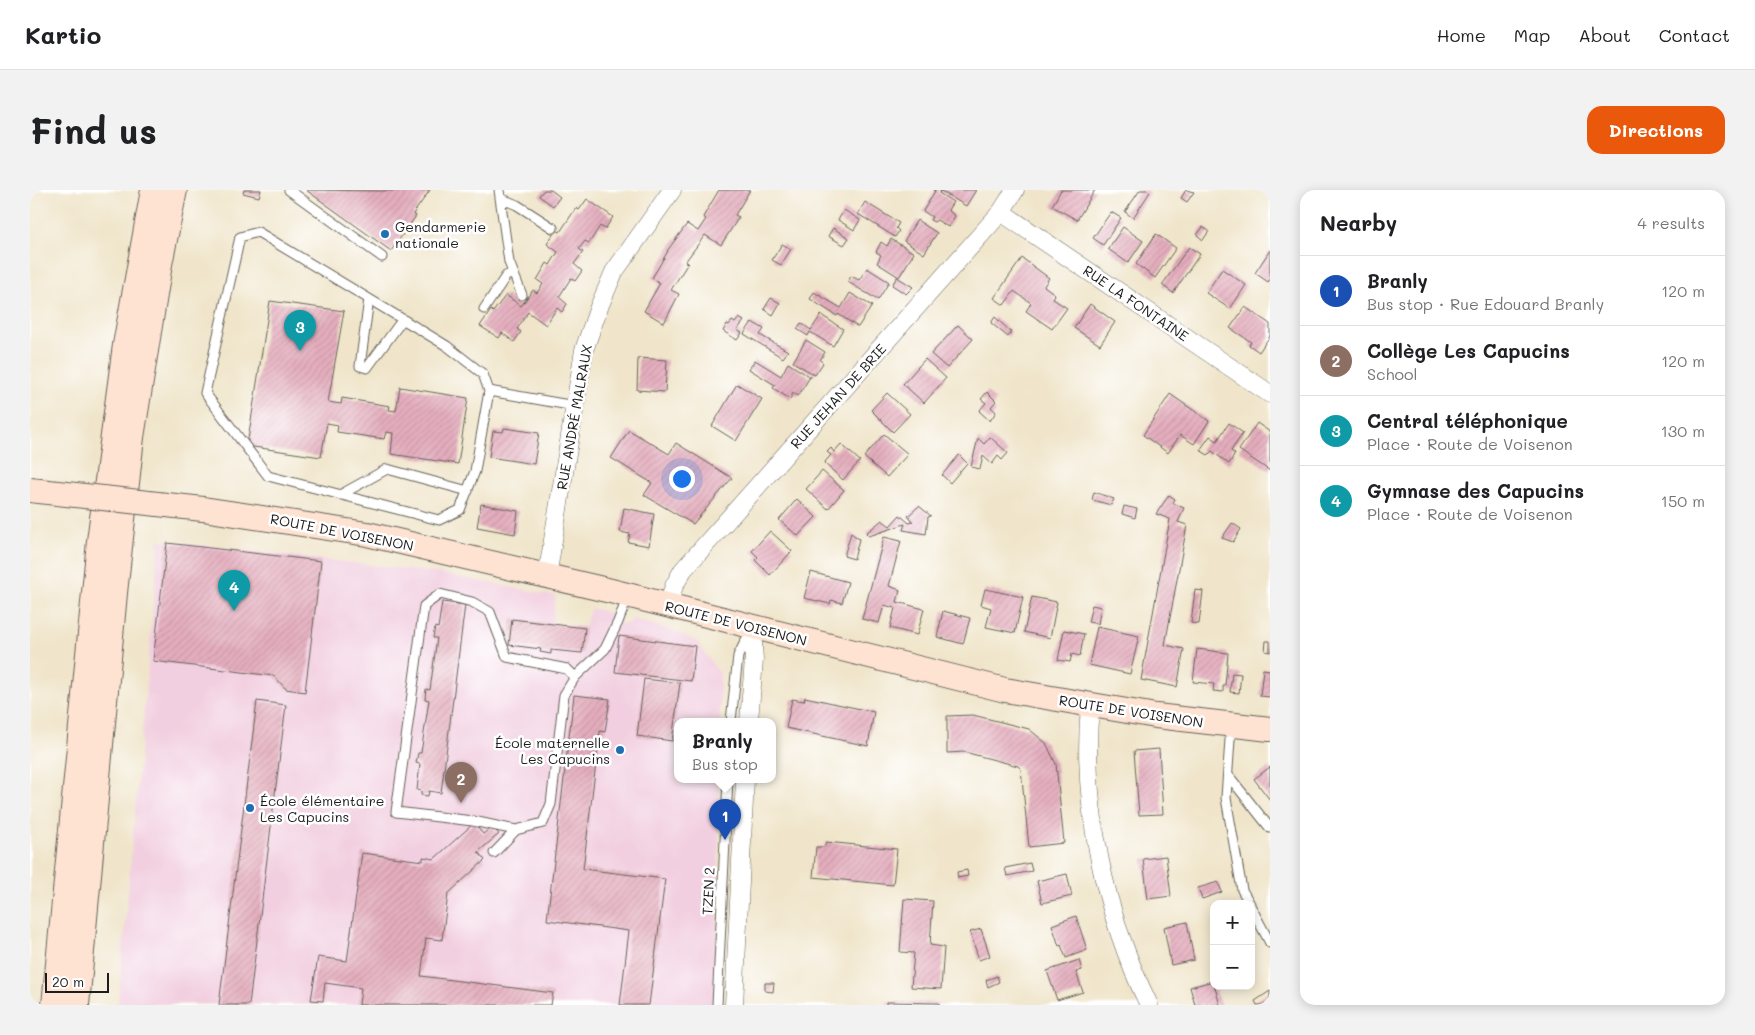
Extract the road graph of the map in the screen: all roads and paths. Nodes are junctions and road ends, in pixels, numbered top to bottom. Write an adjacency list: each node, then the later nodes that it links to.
1 (153, 190): 40 (main road)
2 (174, 190): 41 (main road)
3 (289, 190): 9 (lane)
4 (672, 190): 17 (street, RUE ANDRÉ MALRAUX)
5 (1015, 190): 7 (street, RUE JEHAN DE BRIE)
6 (500, 194): 8 (lane); 10 (lane)
7 (1001, 212): 16 (street, RUE LA FONTAINE); 23 (street, RUE JEHAN DE BRIE)
8 (553, 228)
9 (382, 257)
10 (514, 273): 11 (lane); 13 (lane)
11 (522, 295)
12 (369, 299): 14 (lane); 14 (lane); 20 (lane)
13 (484, 309)
14 (403, 319): 15 (lane)
15 (489, 391): 17 (lane); 19 (lane)
16 (1270, 394)
17 (575, 406): 21 (street, RUE ANDRÉ MALRAUX)
18 (30, 490): 21 (main road, ROUTE DE VOISENON, bridge)
19 (468, 491): 20 (lane); 20 (lane)
20 (340, 494)
21 (547, 577): 22 (main road, ROUTE DE VOISENON)
22 (628, 596): 23 (main road, ROUTE DE VOISENON); 25 (lane)
23 (668, 606): 24 (main road, ROUTE DE VOISENON)
24 (752, 628): 26 (main road, ROUTE DE VOISENON); 27 (lane); 28 (street)
25 (575, 677): 35 (lane); 35 (lane)
26 (1090, 706): 29 (main road, ROUTE DE VOISENON); 44 (street)
27 (731, 718)
28 (749, 718)
29 (1231, 726): 30 (main road, ROUTE DE VOISENON); 31 (lane)
30 (1270, 729)
31 (1228, 775): 34 (lane); 37 (lane)
32 (728, 783): 42 (lane, TZEN 2)
33 (745, 783): 43 (street)
34 (1270, 828)
35 (516, 830): 36 (lane)
36 (494, 853)
37 (1247, 900)
38 (1255, 914): 39 (lane)
39 (1270, 943)
40 (54, 1005)
41 (77, 1005)
42 (717, 1005)
43 (734, 1005)
44 (1149, 1005)

